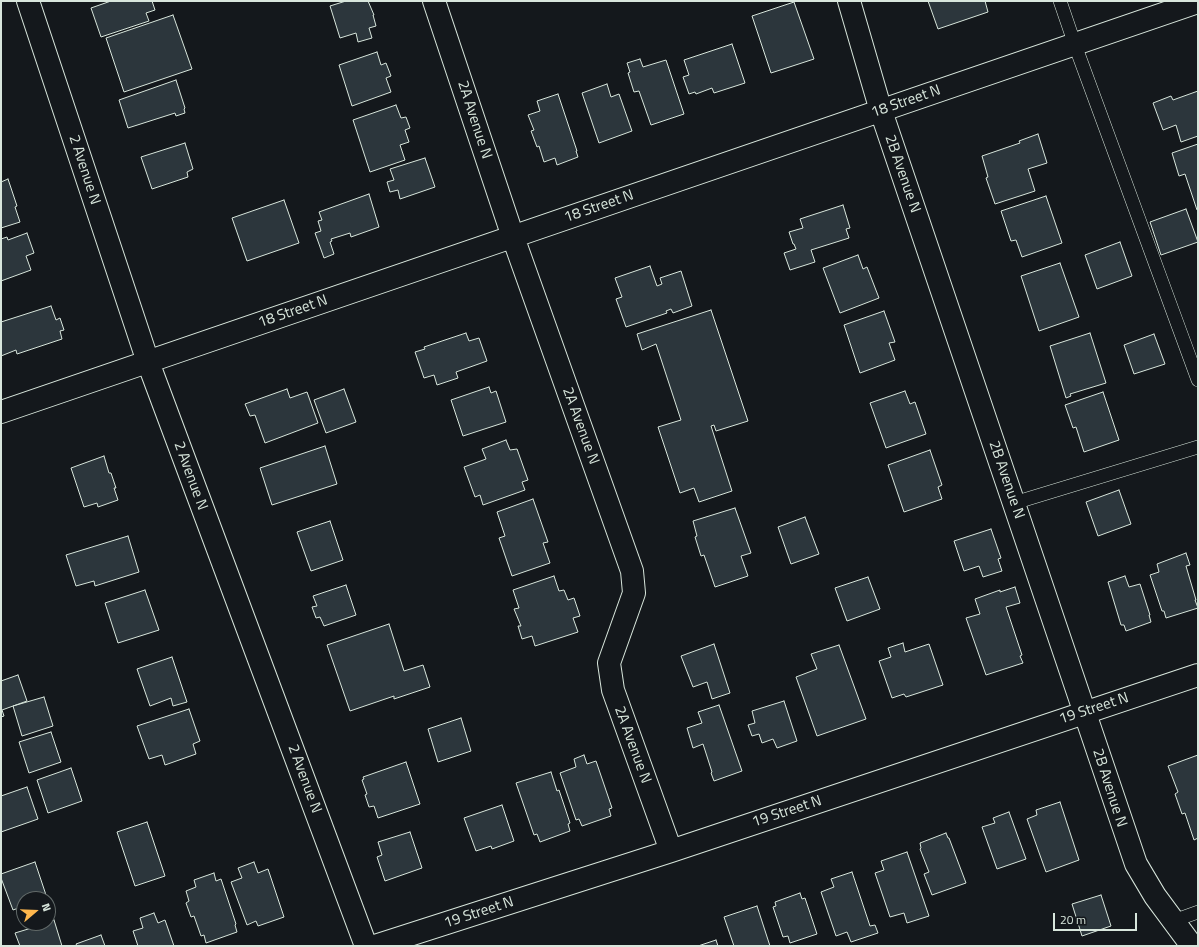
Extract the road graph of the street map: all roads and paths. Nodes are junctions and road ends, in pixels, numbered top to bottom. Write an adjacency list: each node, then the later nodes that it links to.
1 (28, 1): 9 (street, 2 Avenue N)
2 (434, 1): 8 (street, 2A Avenue N)
3 (849, 1): 7 (street, 2B Avenue N)
4 (1060, 1): 6 (lane)
5 (1198, 2): 6 (street, 18 Street N)
6 (1075, 45): 7 (street, 18 Street N); 10 (lane)
7 (881, 111): 8 (street, 18 Street N); 13 (street, 2B Avenue N)
8 (513, 237): 9 (street, 18 Street N); 16 (street, 2A Avenue N)
9 (148, 362): 11 (street, 18 Street N); 19 (street, 2 Avenue N)
10 (1198, 380)
11 (1, 412)
12 (1198, 447): 13 (lane)
13 (1014, 503): 15 (street, 2B Avenue N)
14 (1198, 675): 15 (street, 19 Street N)
15 (1084, 712): 16 (street, 19 Street N); 18 (street, 2B Avenue N)
16 (671, 851): 20 (street, 19 Street N)
17 (1198, 912): 18 (lane)
18 (1173, 921): 21 (street, 2B Avenue N)
19 (366, 946)
20 (375, 946)
21 (1192, 946)

